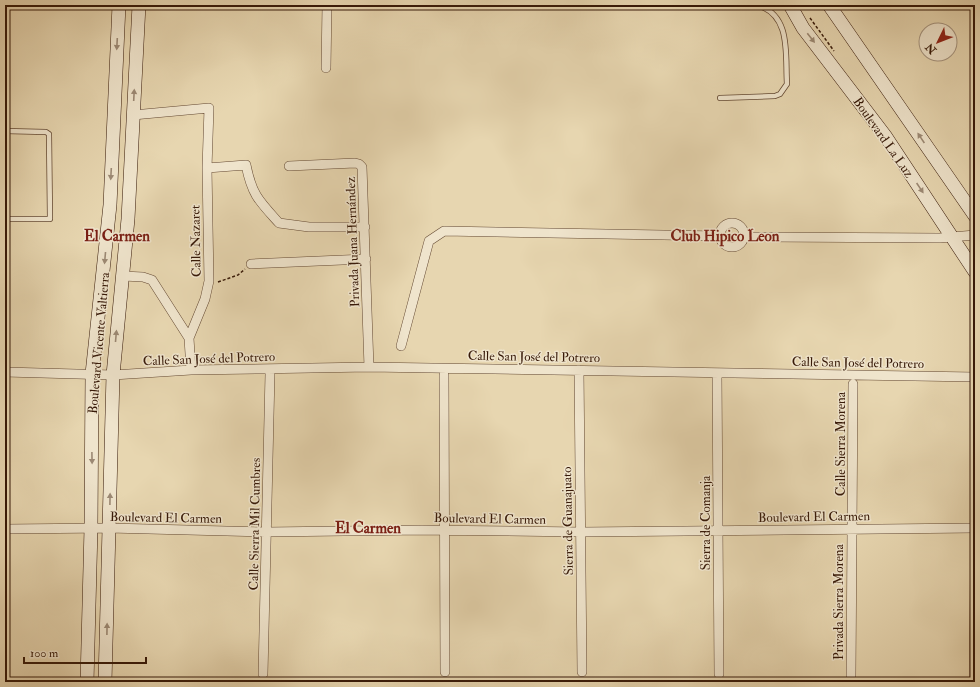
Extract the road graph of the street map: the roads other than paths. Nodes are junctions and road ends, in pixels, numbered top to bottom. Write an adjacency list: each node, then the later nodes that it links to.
1 (119, 5): 31 (main road, Boulevard Vicente Valtierra, one-way to 31)
2 (139, 5): 9 (main road, Boulevard Vicente Valtierra, one-way to 2)
3 (327, 5): 7 (street)
4 (757, 5): 8 (lane)
5 (790, 5): 19 (main road, Boulevard La Luz, one-way to 19)
6 (829, 5): 13 (main road, one-way to 6)
7 (326, 68)
8 (720, 98)
9 (133, 114): 12 (street, Calle Nazaret); 23 (main road, Boulevard Vicente Valtierra)
10 (5, 131): 14 (lane)
11 (289, 166): 15 (street, Privada Juana Hernández)
12 (207, 168): 15 (street); 24 (street, Calle Nazaret)
13 (975, 216)
14 (5, 219)
15 (365, 228): 20 (street, Privada Juana Hernández)
16 (975, 235): 19 (street)
17 (720, 236): 18 (street); 18 (street); 25 (street)
18 (744, 237): 19 (street)
19 (953, 237): 22 (main road, Boulevard La Luz)
20 (366, 259): 21 (street); 26 (street, Privada Juana Hernández)
21 (251, 264)
22 (975, 272)
23 (123, 276): 24 (street); 33 (main road, Boulevard Vicente Valtierra, one-way to 23)
24 (189, 338): 27 (street, Calle Nazaret)
25 (401, 346)
26 (369, 367): 27 (street, Calle San José del Potrero); 28 (street, Calle San José del Potrero)
27 (191, 370): 33 (street, Calle San José del Potrero)
28 (579, 370): 30 (street, Calle San José del Potrero); 45 (street, Sierra de Guanajuato)
29 (5, 372): 31 (street, Calle San José del Potrero)
30 (717, 372): 35 (street, Calle San José del Potrero); 42 (street, Sierra de Comanja)
31 (92, 374): 33 (street, Calle San José del Potrero); 37 (main road, Boulevard Vicente Valtierra, one-way to 37)
32 (270, 374): 44 (street, Calle Sierra Mil Cumbres)
33 (112, 375): 38 (main road, Boulevard Vicente Valtierra, one-way to 33)
34 (444, 375): 43 (street)
35 (975, 377)
36 (853, 384): 39 (street, Calle Sierra Morena)
37 (91, 528): 38 (street, Boulevard El Carmen); 41 (street, Boulevard El Carmen); 53 (main road, Boulevard Vicente Valtierra)
38 (109, 528): 44 (street, Boulevard El Carmen); 54 (main road, Boulevard Vicente Valtierra, one-way to 38)
39 (852, 528): 40 (street, Boulevard El Carmen); 42 (street, Boulevard El Carmen); 51 (street, Privada Sierra Morena)
40 (975, 528)
41 (5, 529)
42 (718, 529): 45 (street, Boulevard El Carmen); 50 (street, Sierra de Comanja)
43 (444, 530): 44 (street, Boulevard El Carmen); 45 (street, Boulevard El Carmen); 47 (street)
44 (266, 532): 49 (street, Calle Sierra Mil Cumbres)
45 (581, 532): 48 (street, Sierra de Guanajuato)
46 (975, 584): 52 (street)
47 (445, 672)
48 (582, 672)
49 (264, 674)
50 (719, 674)
51 (851, 676)
52 (974, 678)
53 (87, 682)
54 (105, 682)

